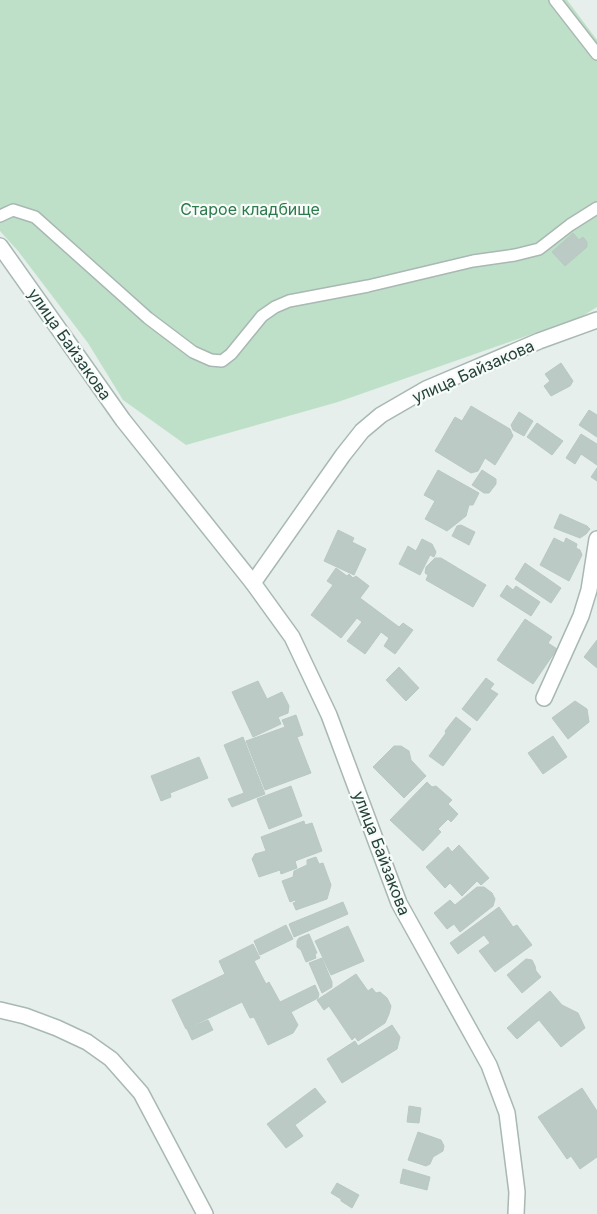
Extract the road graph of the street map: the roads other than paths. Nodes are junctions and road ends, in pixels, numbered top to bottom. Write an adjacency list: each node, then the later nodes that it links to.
1 (555, 0): 2 (lane)
2 (597, 54)
3 (597, 208): 4 (lane)
4 (0, 216)
5 (0, 246): 8 (street, улица Байзакова)
6 (597, 320): 8 (street, улица Байзакова)
7 (597, 539): 9 (street)
8 (253, 583): 12 (street, улица Байзакова)
9 (544, 698)
10 (0, 1010): 11 (street)
11 (205, 1214)
12 (516, 1214)

